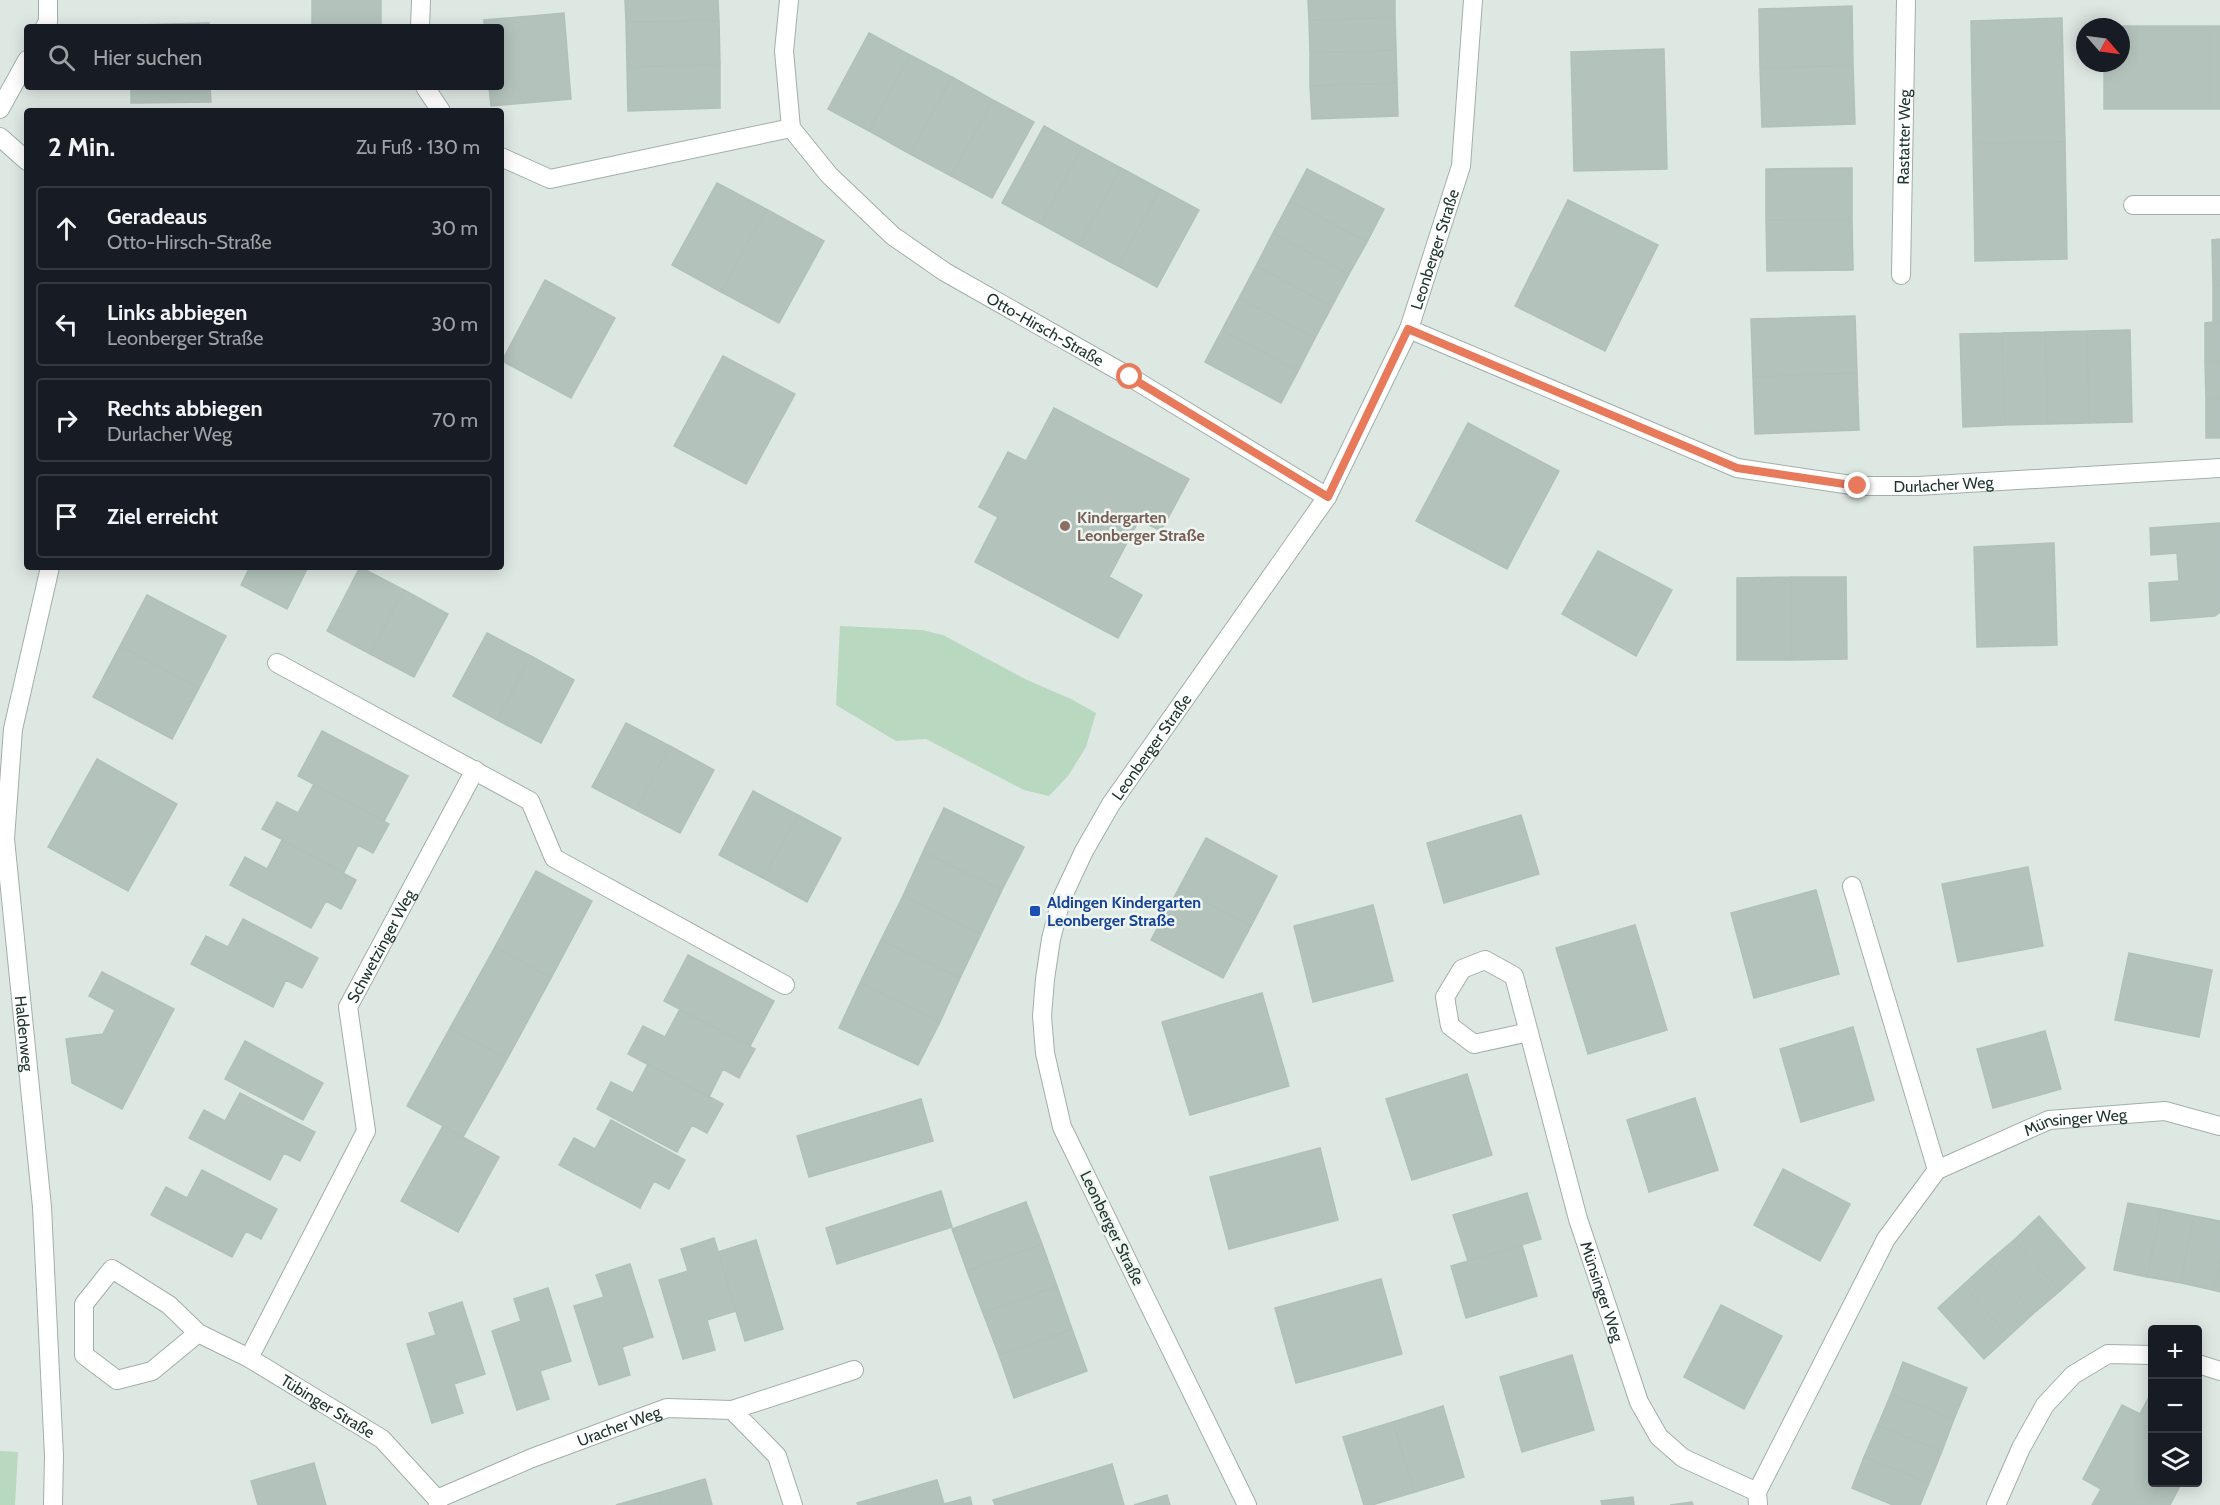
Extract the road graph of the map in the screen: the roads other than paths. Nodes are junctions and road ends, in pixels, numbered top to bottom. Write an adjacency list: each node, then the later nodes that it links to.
1 (48, 0): 6 (street)
2 (421, 0): 7 (street)
3 (789, 0): 12 (street)
4 (1473, 0): 19 (street, Leonberger Straße)
5 (1906, 0): 18 (street, Rastatter Weg)
6 (47, 24)
7 (420, 24)
8 (24, 66): 11 (street)
9 (427, 90): 10 (street)
10 (439, 108)
11 (0, 110)
12 (791, 128): 15 (street); 21 (street, Otto-Hirsch-Straße)
13 (0, 137): 14 (street)
14 (24, 158)
15 (504, 158)
16 (2133, 205): 17 (street)
17 (2220, 205)
18 (1901, 275)
19 (1408, 329): 20 (street, Durlacher Weg); 21 (street, Leonberger Straße)
20 (2220, 468)
21 (1328, 497): 41 (street, Leonberger Straße)
22 (49, 570): 39 (street, Haldenweg)
23 (277, 663): 24 (street)
24 (475, 770): 26 (street); 32 (street, Schwetzinger Weg)
25 (1852, 886): 29 (street)
26 (785, 985)
27 (1529, 1032): 27 (street, Münsinger Weg); 37 (street, Münsinger Weg)
28 (2220, 1126): 29 (street, Münsinger Weg)
29 (1936, 1170): 37 (street, Münsinger Weg)
30 (198, 1333): 30 (street, Tübinger Straße); 32 (street, Tübinger Straße)
31 (2148, 1355): 42 (street)
32 (249, 1358): 38 (street, Tübinger Straße)
33 (2202, 1365): 35 (street)
34 (854, 1370): 36 (street, Uracher Weg)
35 (2220, 1371)
36 (732, 1410): 38 (street, Uracher Weg); 40 (street)
37 (1757, 1498)
38 (437, 1502)
39 (53, 1505)
40 (793, 1505)
41 (1247, 1505)
42 (1996, 1505)

